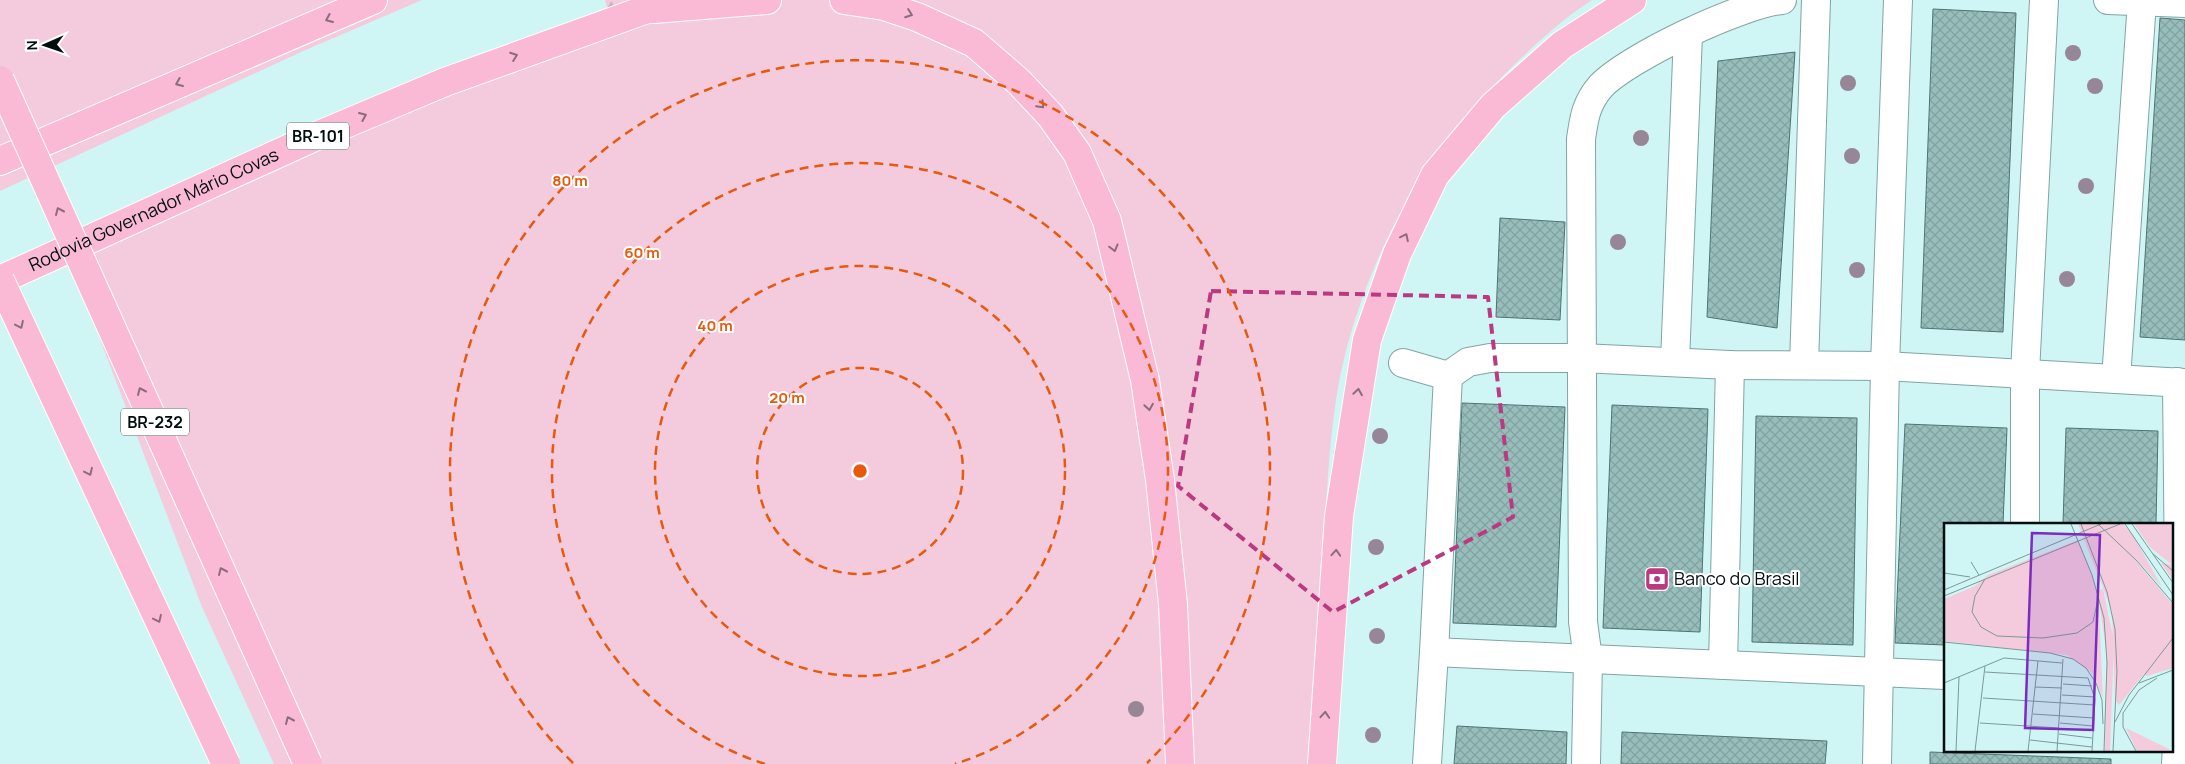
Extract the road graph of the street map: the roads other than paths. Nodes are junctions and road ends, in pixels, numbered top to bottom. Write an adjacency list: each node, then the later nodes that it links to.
1 (373, 0): 16 (highway, one-way to 16)
2 (672, 0): 13 (highway, Rodovia Governador Mário Covas / BR-101)
3 (767, 0): 13 (highway)
4 (844, 0): 37 (highway, one-way to 37)
5 (1632, 0): 38 (highway, one-way to 5)
6 (1782, 0): 14 (lane)
7 (1816, 0): 22 (lane)
8 (1898, 0): 23 (lane)
9 (2044, 0): 24 (lane)
10 (2108, 0): 11 (lane)
11 (2142, 1): 12 (lane); 26 (lane)
12 (2185, 3)
13 (645, 10): 17 (highway, Rodovia Governador Mário Covas / BR-101, one-way to 13)
14 (1688, 34): 18 (lane); 19 (lane)
15 (0, 80): 36 (highway, BR-232, one-way to 15, bridge)
16 (0, 162)
17 (0, 280): 35 (highway, one-way to 35, bridge)
18 (1581, 358): 19 (lane); 25 (lane); 30 (lane)
19 (1675, 362): 21 (lane)
20 (1403, 363): 25 (lane)
21 (1730, 365): 22 (lane); 31 (lane)
22 (1804, 365): 23 (lane)
23 (1885, 366): 24 (lane); 32 (lane)
24 (2025, 373): 26 (lane); 28 (lane)
25 (1448, 376): 29 (lane)
26 (2116, 379): 27 (lane)
27 (2181, 383): 34 (lane)
28 (2025, 523)
29 (1434, 652): 30 (lane); 39 (lane)
30 (1588, 660): 31 (lane); 40 (lane)
31 (1723, 666): 32 (lane)
32 (1879, 672): 33 (lane); 41 (lane)
33 (1944, 675)
34 (2179, 685): 42 (lane)
35 (226, 764)
36 (308, 764)
37 (1180, 764)
38 (1322, 764)
39 (1427, 764)
40 (1586, 764)
41 (1877, 764)
42 (2176, 764)

